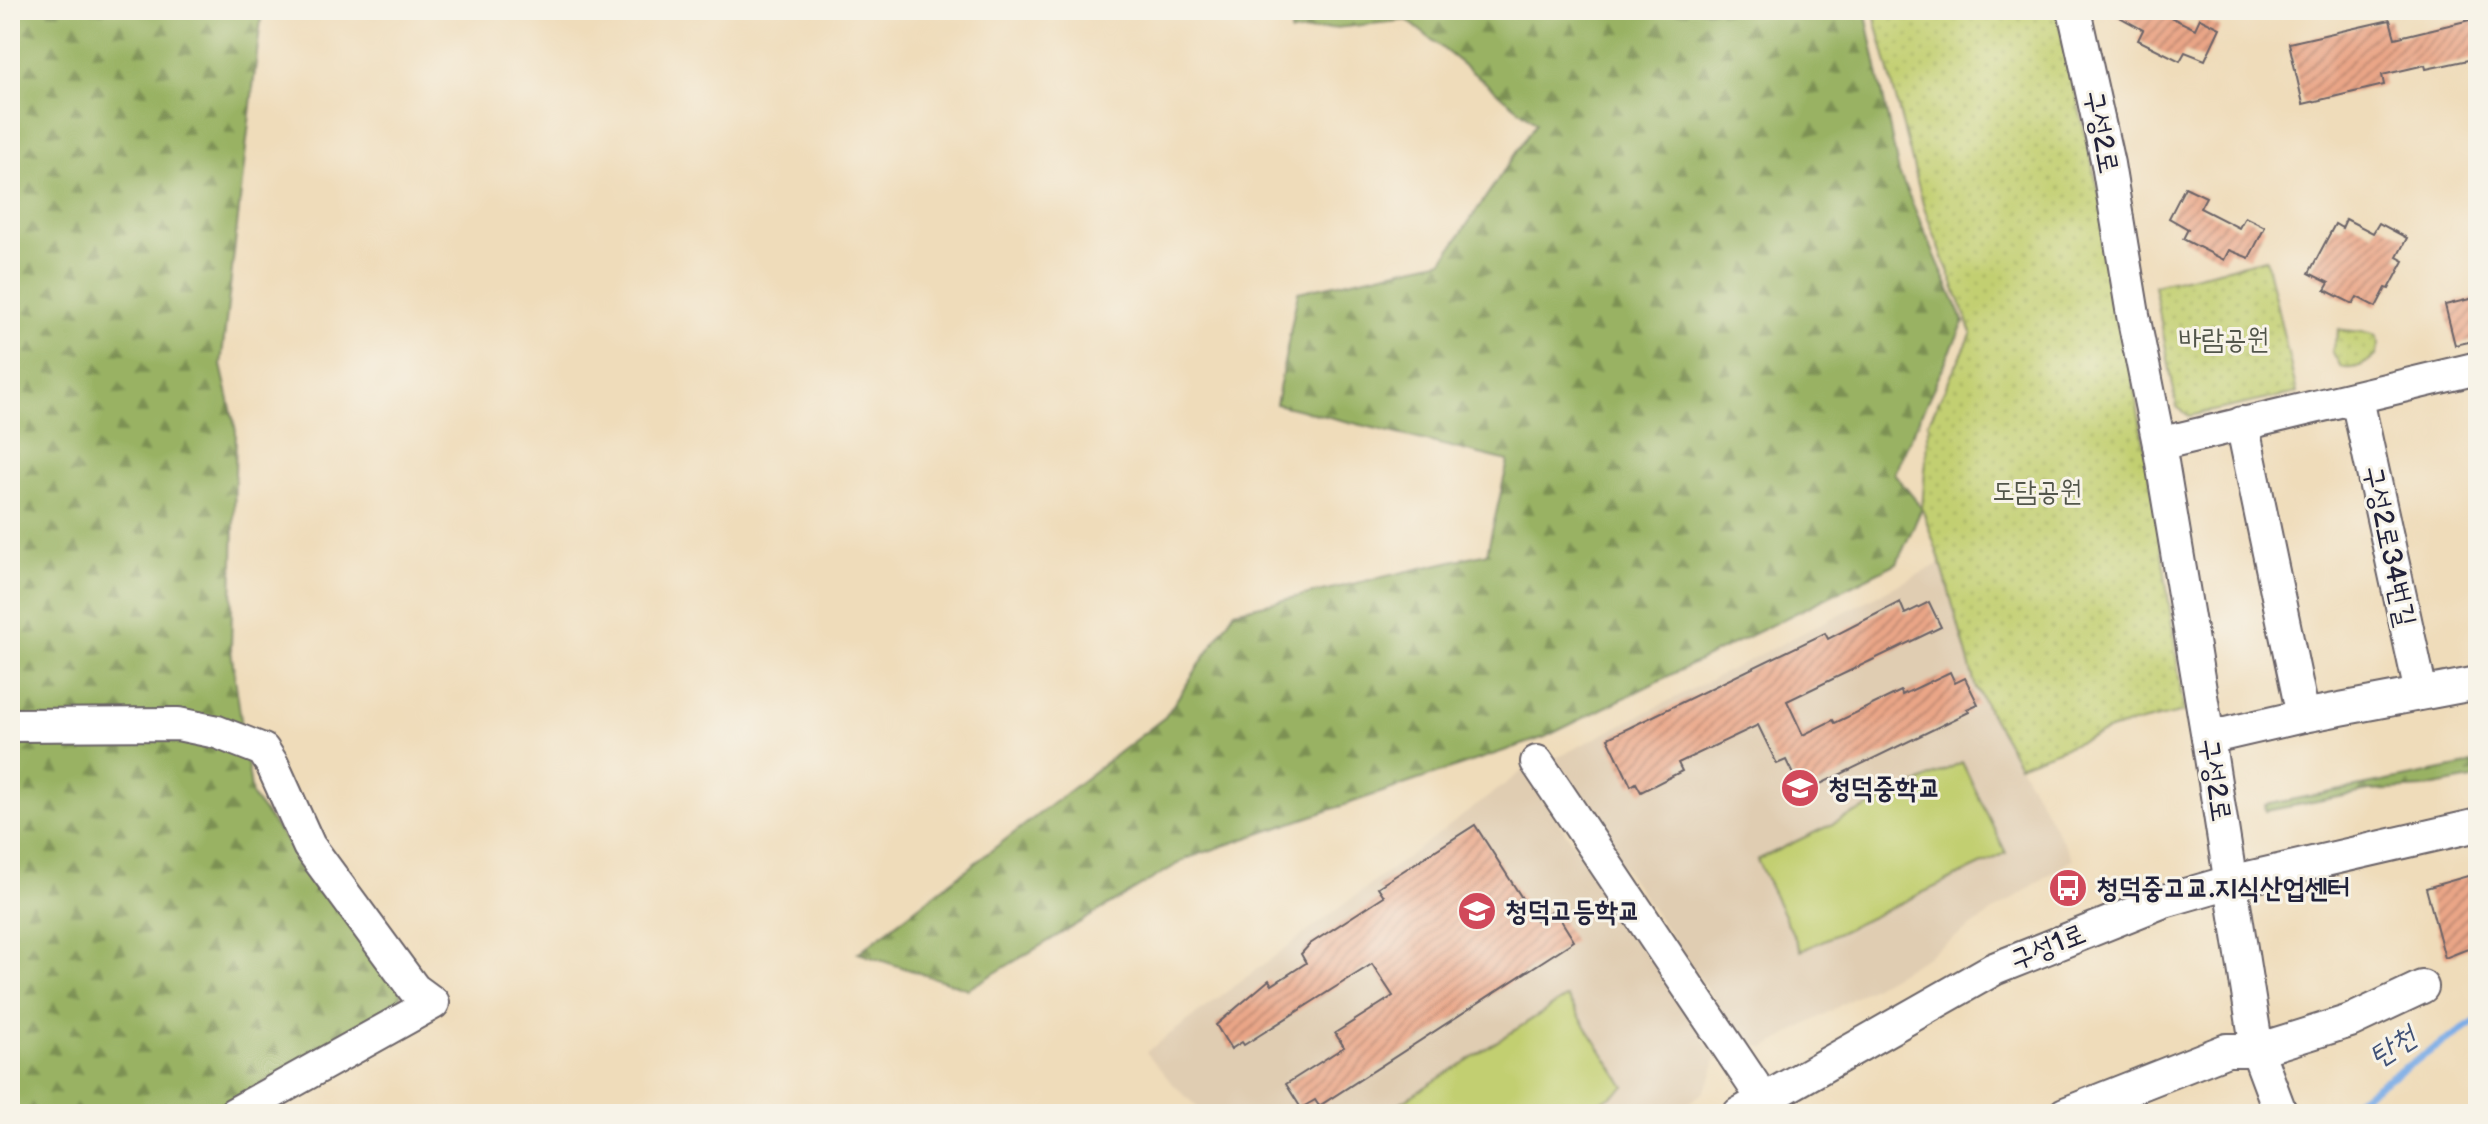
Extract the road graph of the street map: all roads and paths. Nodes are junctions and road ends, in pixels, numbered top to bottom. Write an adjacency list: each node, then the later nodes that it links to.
1 (2074, 10): 5 (street, 구성2로)
2 (2478, 368): 3 (street)
3 (2357, 399): 4 (street); 7 (street, 구성2로34번길)
4 (2242, 423): 5 (street); 8 (street)
5 (2159, 444): 10 (street, 구성2로)
6 (2478, 683): 7 (street)
7 (2421, 693): 8 (street)
8 (2303, 716): 10 (street)
9 (10, 725): 17 (street)
10 (2208, 738): 13 (street, 구성2로)
11 (1537, 762): 16 (street)
12 (2478, 825): 13 (street, 구성1로)
13 (2230, 882): 15 (street, 구성2로); 16 (street, 구성1로)
14 (2422, 987): 15 (street)
15 (2257, 1050): 18 (street); 19 (street, 구성2로)
16 (1751, 1107)
17 (234, 1114)
18 (2065, 1114)
19 (2281, 1114)

